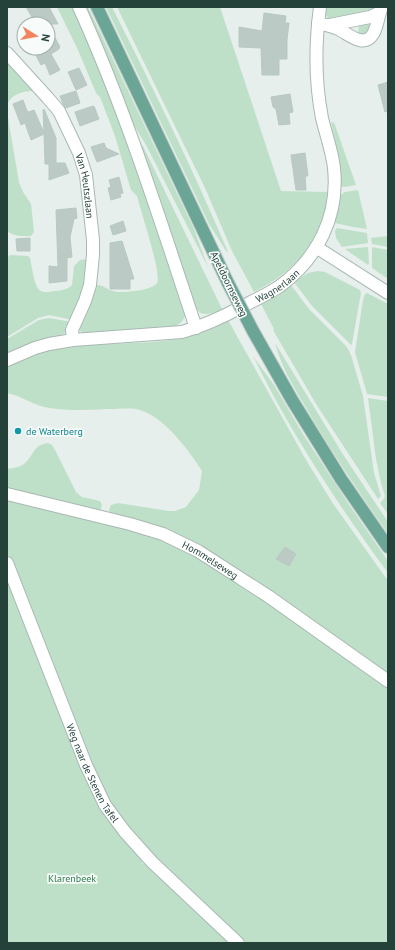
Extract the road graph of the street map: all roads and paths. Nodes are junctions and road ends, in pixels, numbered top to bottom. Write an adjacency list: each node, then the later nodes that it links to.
1 (80, 7): 12 (street)
2 (97, 7): 16 (main road, Apeldoornseweg, bridge)
3 (320, 7): 6 (street, Wagnerlaan)
4 (380, 10): 5 (street); 8 (street)
5 (355, 20): 7 (street); 8 (street)
6 (318, 23): 7 (street); 10 (street, Wagnerlaan)
7 (330, 25): 8 (street)
8 (356, 39)
9 (7, 53): 13 (street, Van Heutszlaan)
10 (316, 247): 11 (street); 12 (street, Wagnerlaan)
11 (388, 293)
12 (196, 328): 13 (street, Wagnerlaan)
13 (73, 340): 14 (street, Wagnerlaan)
14 (7, 360)
15 (7, 494): 18 (street, Hommelseweg)
16 (388, 547)
17 (7, 563): 19 (street, Weg naar de Stenen Tafel)
18 (388, 681)
19 (238, 943)

